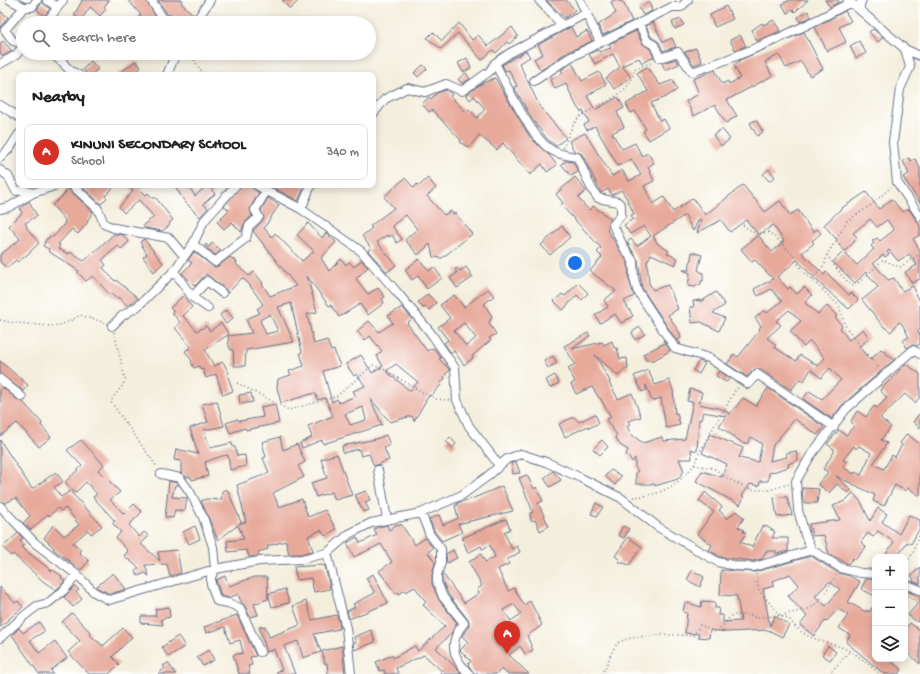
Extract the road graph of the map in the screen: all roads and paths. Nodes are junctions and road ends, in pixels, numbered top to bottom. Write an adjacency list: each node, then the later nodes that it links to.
1 (10, 0): 12 (street)
2 (37, 0): 12 (street)
3 (47, 0): 11 (street)
4 (151, 0): 16 (street)
5 (210, 0): 17 (street)
6 (539, 0): 19 (street)
7 (580, 0): 14 (street)
8 (688, 0): 18 (street)
9 (862, 0): 13 (street)
10 (849, 1): 13 (street); 26 (street)
11 (60, 3): 15 (street)
12 (24, 7): 20 (street)
13 (860, 10): 23 (street)
14 (587, 13): 19 (street); 22 (street)
15 (51, 16)
16 (161, 16)
17 (200, 16)
18 (639, 23): 22 (street); 26 (street)
19 (562, 25): 30 (street)
20 (2, 30): 21 (street)
21 (16, 42)
22 (600, 42): 35 (street)
23 (905, 49): 25 (street); 43 (street)
24 (16, 55): 31 (street)
25 (920, 56)
26 (660, 58): 40 (path)
27 (62, 60): 32 (street)
28 (173, 60): 33 (street)
29 (194, 60): 34 (path)
30 (495, 63): 37 (street); 40 (street)
31 (0, 64)
32 (74, 72)
33 (168, 72)
34 (203, 72)
35 (534, 81)
36 (0, 105): 38 (street)
37 (376, 110)
38 (16, 115)
39 (16, 139): 41 (street)
40 (559, 154): 70 (street)
41 (0, 158)
42 (0, 170): 50 (street)
43 (897, 182): 53 (street); 57 (path)
44 (48, 188): 50 (street)
45 (75, 188): 58 (street)
46 (233, 188): 55 (street)
47 (261, 188): 49 (street)
48 (310, 188): 52 (street)
49 (266, 191): 52 (street); 55 (street)
50 (33, 193): 51 (street)
51 (0, 209)
52 (301, 209): 72 (street)
53 (920, 216)
54 (743, 225): 60 (path)
55 (193, 244): 58 (street)
56 (920, 254): 57 (path)
57 (826, 255): 60 (path)
58 (184, 256): 59 (street)
59 (174, 271): 62 (street); 65 (street)
60 (812, 279): 67 (path)
61 (222, 293): 62 (street)
62 (192, 297): 63 (street)
63 (208, 308)
64 (0, 320): 65 (path)
65 (112, 326): 77 (path)
66 (920, 354): 67 (street)
67 (885, 375): 73 (street)
68 (0, 379): 71 (street)
69 (237, 383): 72 (path)
70 (748, 384): 73 (street); 75 (path)
71 (22, 397)
72 (456, 400): 74 (street)
73 (834, 427): 78 (street)
74 (499, 465): 79 (street); 81 (street)
75 (694, 465): 78 (path); 79 (path)
76 (378, 470): 82 (street)
77 (160, 474): 89 (street)
78 (796, 481): 84 (street)
79 (621, 498): 87 (street)
80 (0, 506): 91 (street)
81 (421, 513): 82 (street); 99 (street)
82 (386, 519): 85 (street)
83 (920, 533): 86 (path)
84 (812, 550): 87 (street); 88 (street)
85 (327, 554): 89 (street); 98 (street)
86 (908, 561)
87 (754, 567): 94 (path)
88 (841, 568): 90 (street); 94 (path)
89 (215, 569): 91 (street); 96 (street)
90 (872, 574)
91 (77, 575): 95 (street)
92 (908, 585): 93 (street)
93 (920, 590)
94 (781, 616): 97 (path); 100 (path)
95 (0, 638)
96 (260, 652)
97 (850, 652): 101 (path); 102 (path)
98 (351, 674)
99 (468, 674)
100 (601, 674)
101 (829, 674)
102 (880, 674)

